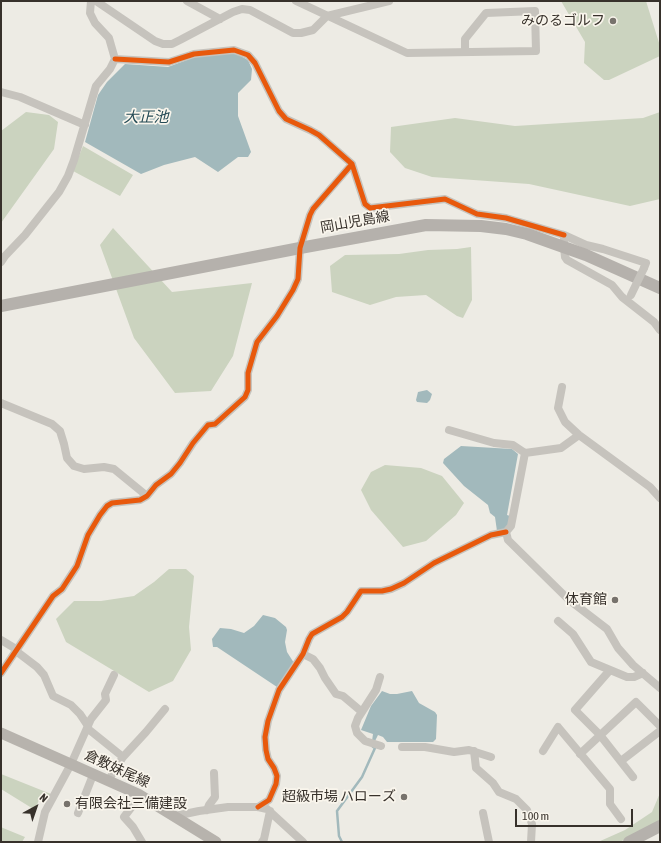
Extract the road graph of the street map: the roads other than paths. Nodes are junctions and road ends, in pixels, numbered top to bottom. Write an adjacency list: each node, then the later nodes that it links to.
1 (91, 1): 9 (street)
2 (96, 1): 7 (street)
3 (187, 1): 7 (street)
4 (296, 1): 6 (street)
5 (389, 1): 6 (street)
6 (327, 16): 7 (street); 8 (street)
7 (220, 19)
8 (465, 52): 8 (street)
9 (115, 59): 11 (street); 12 (street)
10 (1, 92): 11 (street)
11 (85, 125): 15 (street)
12 (352, 164): 13 (street); 14 (street)
13 (564, 241): 14 (main road, 岡山児島線); 16 (main road, 岡山児島線); 17 (street); 17 (street, bridge)
14 (300, 248): 18 (main road, 岡山児島線); 25 (street)
15 (1, 262)
16 (660, 288)
17 (630, 299): 19 (street)
18 (1, 306)
19 (660, 330)
20 (562, 387): 23 (street)
21 (1, 403): 25 (street)
22 (449, 430): 24 (street)
23 (579, 435): 24 (street); 26 (street)
24 (525, 453): 27 (street)
25 (147, 496): 30 (street)
26 (660, 498)
27 (506, 532): 31 (street); 34 (street)
28 (558, 621): 32 (street)
29 (1, 640): 30 (street)
30 (16, 650): 33 (street); 41 (street)
31 (303, 654): 39 (street); 59 (street)
32 (610, 670): 34 (street); 44 (street)
33 (1, 672)
34 (643, 673): 37 (street)
35 (114, 675): 41 (street)
36 (380, 677): 39 (street)
37 (660, 688)
38 (165, 709): 50 (street)
39 (362, 712): 45 (street)
40 (660, 726): 44 (street)
41 (88, 727): 50 (street); 53 (street)
42 (660, 731): 52 (street)
43 (1, 733): 53 (main road, 倉敷妹尾線)
44 (600, 735): 49 (street); 52 (street)
45 (376, 745)
46 (402, 747): 47 (street)
47 (474, 751): 51 (street); 73 (street)
48 (543, 751): 49 (street)
49 (580, 754): 65 (street)
50 (123, 757): 57 (street)
51 (491, 757)
52 (621, 761): 56 (street)
53 (71, 764): 55 (main road, 倉敷妹尾線); 67 (street)
54 (214, 773): 60 (street)
55 (93, 774): 57 (main road, 倉敷妹尾線); 62 (street)
56 (633, 777)
57 (108, 781): 58 (main road, 倉敷妹尾線)
58 (140, 796): 64 (main road, 倉敷妹尾線); 68 (street)
59 (258, 807): 60 (street); 61 (street)
60 (207, 810): 64 (street)
61 (270, 811): 70 (street); 71 (street)
62 (78, 812)
63 (483, 813): 72 (street)
64 (175, 816): 69 (main road, 倉敷妹尾線)
65 (621, 819)
66 (660, 826): 74 (main road)
67 (38, 842)
68 (142, 842)
69 (216, 842)
70 (262, 842)
71 (303, 842)
72 (489, 842)
73 (531, 842)
74 (629, 842)

